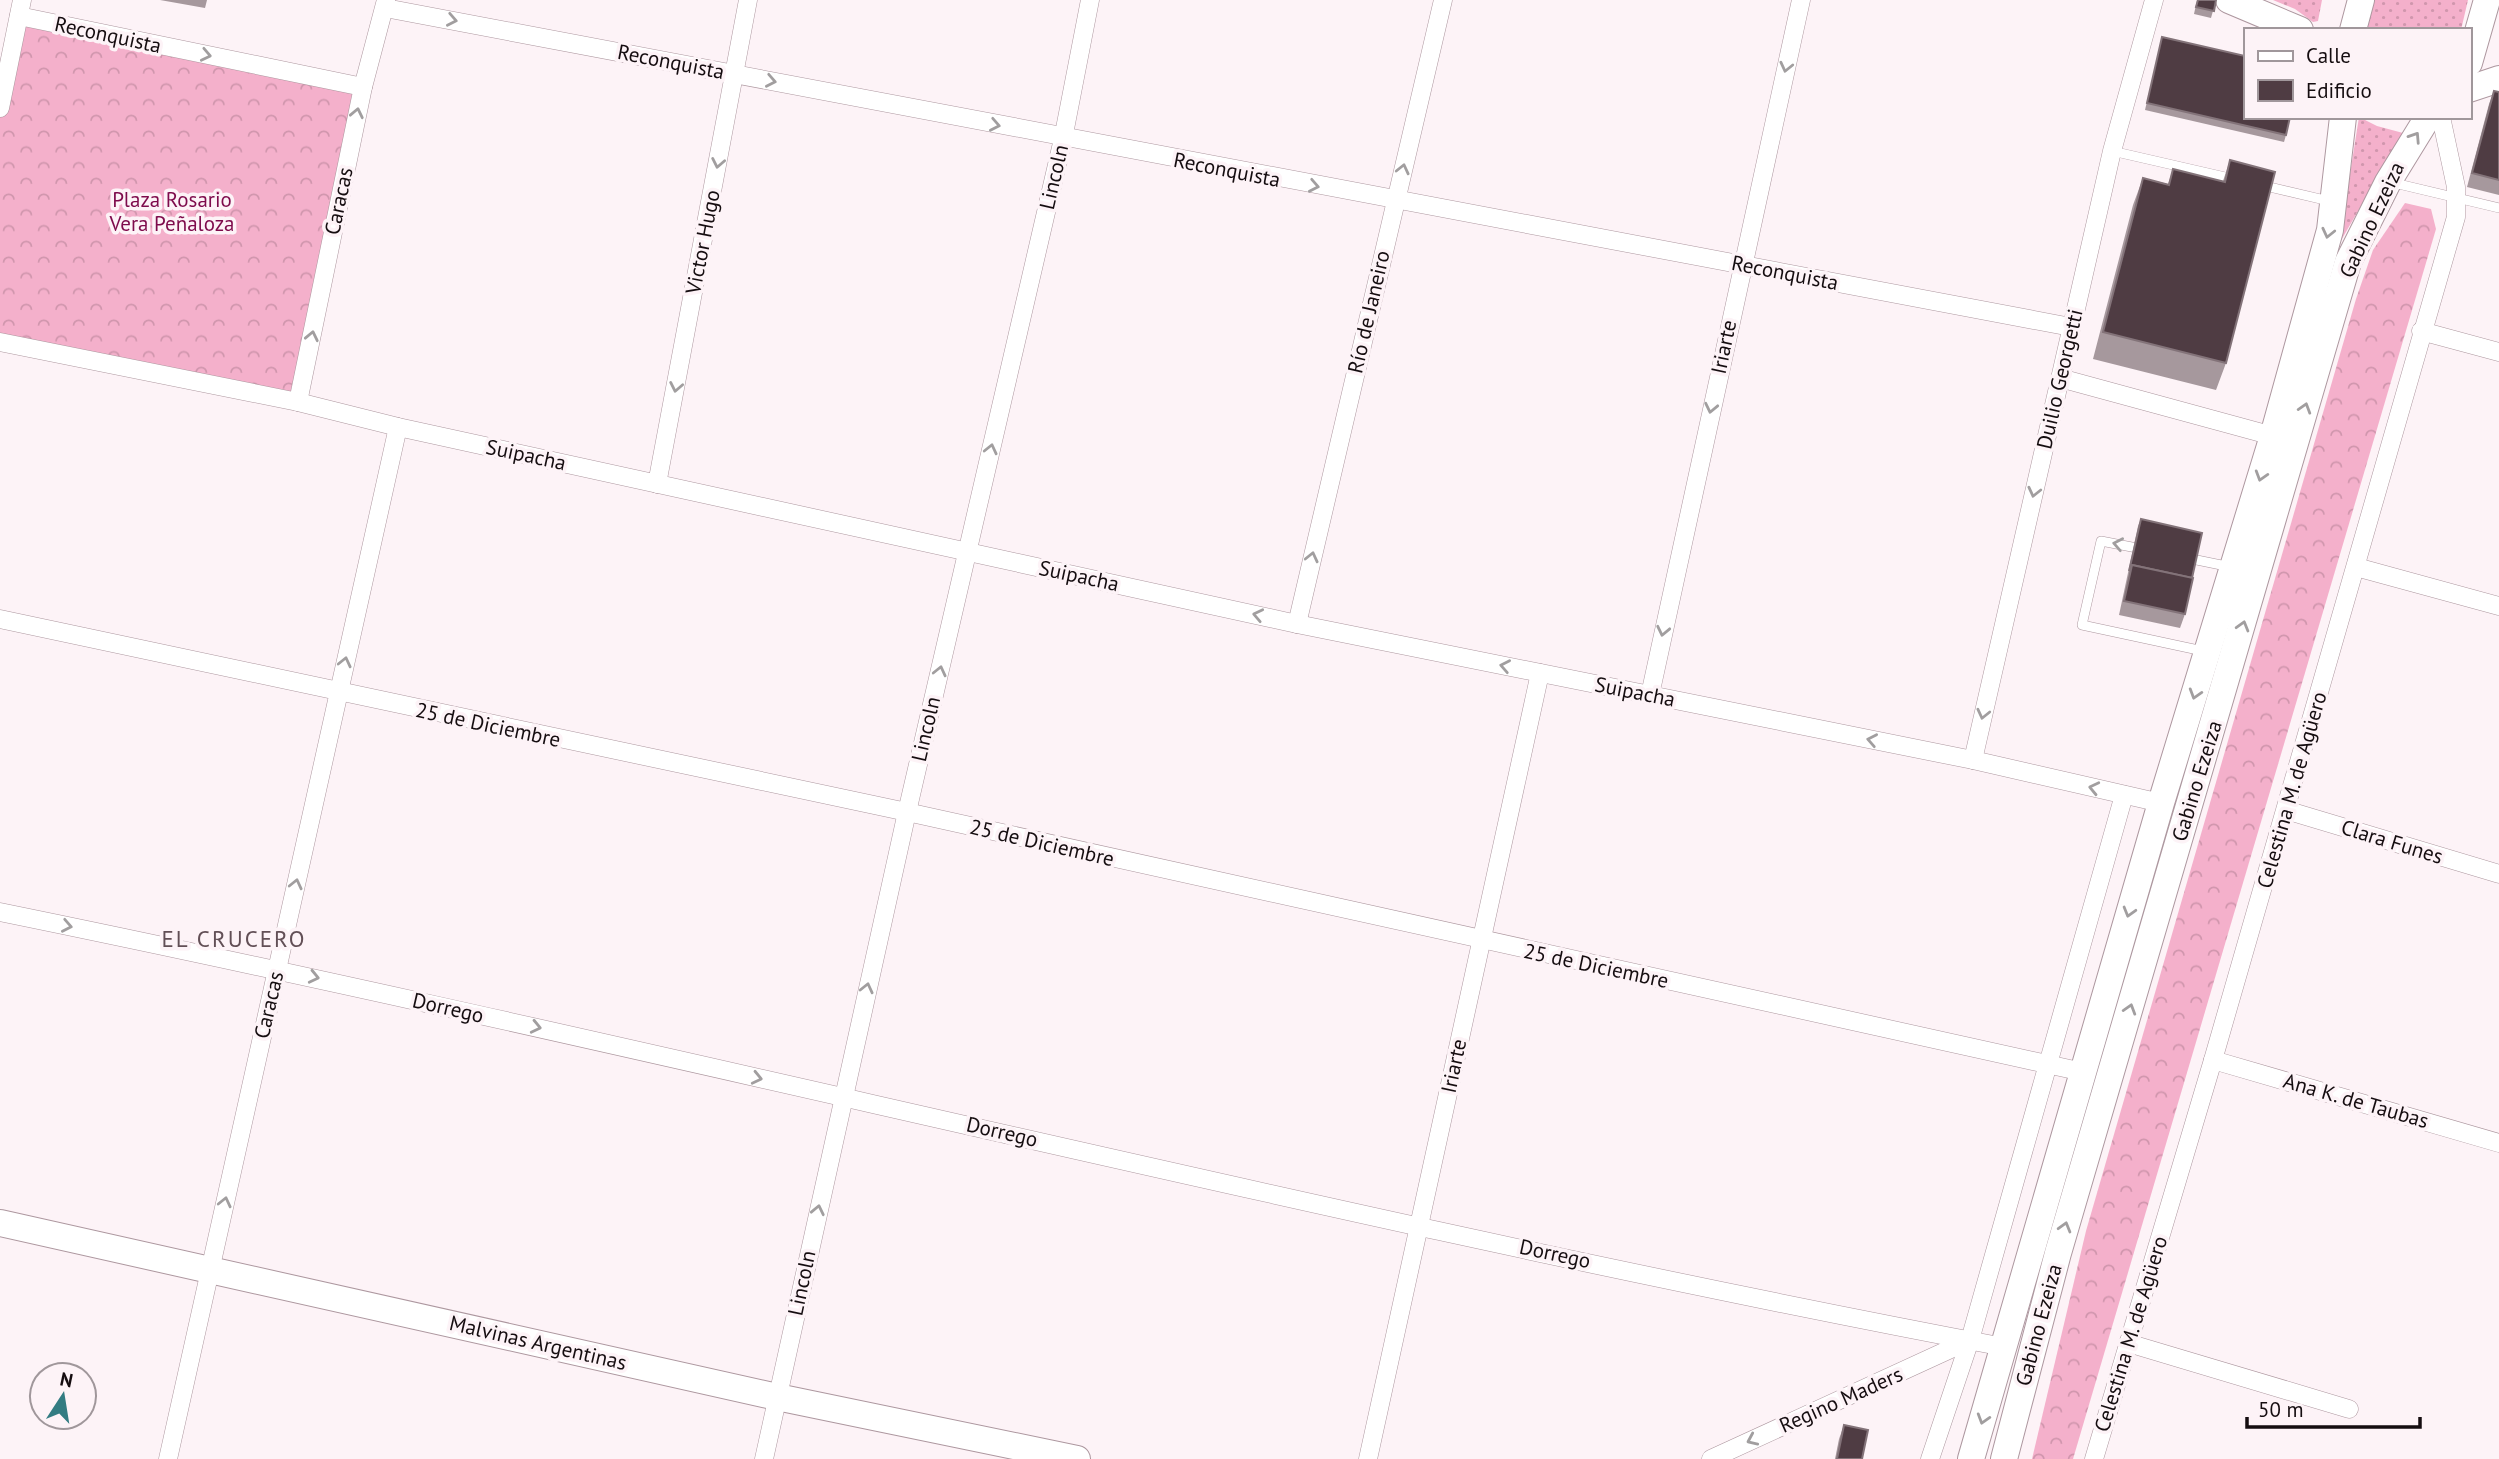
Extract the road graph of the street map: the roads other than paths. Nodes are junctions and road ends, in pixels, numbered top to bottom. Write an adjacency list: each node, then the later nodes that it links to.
1 (748, 0): 14 (street, Victor Hugo)
2 (1090, 0): 22 (street, Lincoln)
3 (1443, 0): 26 (street, Río de Janeiro, one-way to 3)
4 (1801, 0): 29 (street, Iriarte, one-way to 29)
5 (2154, 0): 23 (street, Duilio Georgetti)
6 (2229, 0): 11 (main road)
7 (2361, 0): 12 (main road)
8 (2487, 0): 13 (main road)
9 (385, 4): 14 (street, Reconquista, one-way to 14); 16 (street, Caracas)
10 (21, 8): 16 (street, Reconquista, one-way to 16); 18 (street)
11 (2295, 28)
12 (2354, 28)
13 (2471, 56)
14 (734, 74): 22 (street, Reconquista, one-way to 22); 38 (street, Victor Hugo, one-way to 38)
15 (2499, 79): 17 (main road)
16 (363, 87): 35 (street, Caracas, one-way to 16)
17 (2471, 88)
18 (0, 108)
19 (2343, 119): 27 (main road, Gabino Ezeiza)
20 (2427, 119): 24 (main road, Gabino Ezeiza, one-way to 20)
21 (2441, 119): 25 (street, Celestina M. de Agüero)
22 (1063, 139): 26 (street, Reconquista, one-way to 26); 40 (street, Lincoln, one-way to 22)
23 (2112, 151): 27 (lane); 30 (street, Duilio Georgetti)
24 (2388, 182): 25 (lane); 80 (main road, Gabino Ezeiza, one-way to 24)
25 (2458, 197): 28 (lane); 31 (street, Celestina M. de Agüero)
26 (1395, 201): 29 (street, Reconquista); 46 (street, Río de Janeiro, one-way to 26)
27 (2335, 202): 37 (main road, Gabino Ezeiza, one-way to 37)
28 (2499, 208)
29 (1742, 264): 30 (street, Reconquista); 50 (street, Iriarte, one-way to 50)
30 (2071, 327): 34 (street, Duilio Georgetti)
31 (2421, 331): 33 (street); 43 (street, Celestina M. de Agüero)
32 (0, 342): 35 (street, Suipacha)
33 (2499, 352)
34 (2060, 378): 37 (street); 51 (street, Duilio Georgetti, one-way to 51)
35 (298, 402): 36 (street, Suipacha)
36 (398, 427): 38 (street, Suipacha); 49 (street, Caracas, one-way to 36)
37 (2273, 436): 42 (main road, Gabino Ezeiza, one-way to 42)
38 (657, 484): 40 (street, Suipacha)
39 (2154, 551): 47 (lane, one-way to 47)
40 (967, 552): 46 (street, Suipacha, one-way to 40); 55 (street, Lincoln, one-way to 40)
41 (2180, 557): 42 (lane)
42 (2233, 567): 47 (main road, Gabino Ezeiza)
43 (2356, 567): 44 (street); 54 (street, Celestina M. de Agüero)
44 (2499, 606)
45 (0, 619): 49 (street, 25 de Diciembre)
46 (1297, 624): 48 (street, Suipacha, one-way to 46)
47 (2208, 652): 53 (main road, Gabino Ezeiza, one-way to 53)
48 (1540, 673): 50 (street, Suipacha); 58 (street, Iriarte)
49 (338, 694): 55 (street, 25 de Diciembre); 59 (street, Caracas, one-way to 49)
50 (1650, 695): 51 (street, Suipacha, one-way to 50)
51 (1973, 760): 52 (street, Suipacha, one-way to 51)
52 (2124, 795): 53 (street, Suipacha); 61 (street)
53 (2161, 803): 62 (main road, Gabino Ezeiza, one-way to 62)
54 (2286, 810): 56 (street, Clara Funes); 60 (street, Celestina M. de Agüero)
55 (907, 812): 58 (street, 25 de Diciembre); 63 (street, Lincoln, one-way to 55)
56 (2499, 874)
57 (0, 912): 59 (street, Dorrego, one-way to 59)
58 (1482, 942): 61 (street, 25 de Diciembre); 66 (street, Iriarte)
59 (277, 969): 63 (street, Dorrego, one-way to 63); 67 (street, Caracas, one-way to 59)
60 (2213, 1060): 64 (street, Ana K. de Taubas); 69 (street, Celestina M. de Agüero)
61 (2048, 1064): 62 (street, 25 de Diciembre); 68 (street)
62 (2083, 1072): 70 (main road, Gabino Ezeiza)
63 (843, 1097): 66 (street, Dorrego); 71 (street, Lincoln, one-way to 63)
64 (2499, 1143)
65 (0, 1223): 67 (main road, Malvinas Argentinas)
66 (1419, 1225): 68 (street, Dorrego); 76 (street, Iriarte)
67 (211, 1269): 71 (main road, Malvinas Argentinas); 73 (street, Caracas)
68 (1970, 1340): 70 (street, Dorrego); 77 (street, Regino Maders, one-way to 77); 78 (street)
69 (2129, 1343): 72 (street); 81 (street, Celestina M. de Agüero)
70 (2004, 1347): 79 (main road, Gabino Ezeiza, one-way to 79)
71 (778, 1397): 74 (street, Lincoln); 75 (main road, Malvinas Argentinas)
72 (2349, 1409)
73 (168, 1459)
74 (764, 1459)
75 (1077, 1459)
76 (1368, 1459)
77 (1711, 1459)
78 (1930, 1459)
79 (1971, 1459)
80 (2004, 1459)
81 (2094, 1459)

